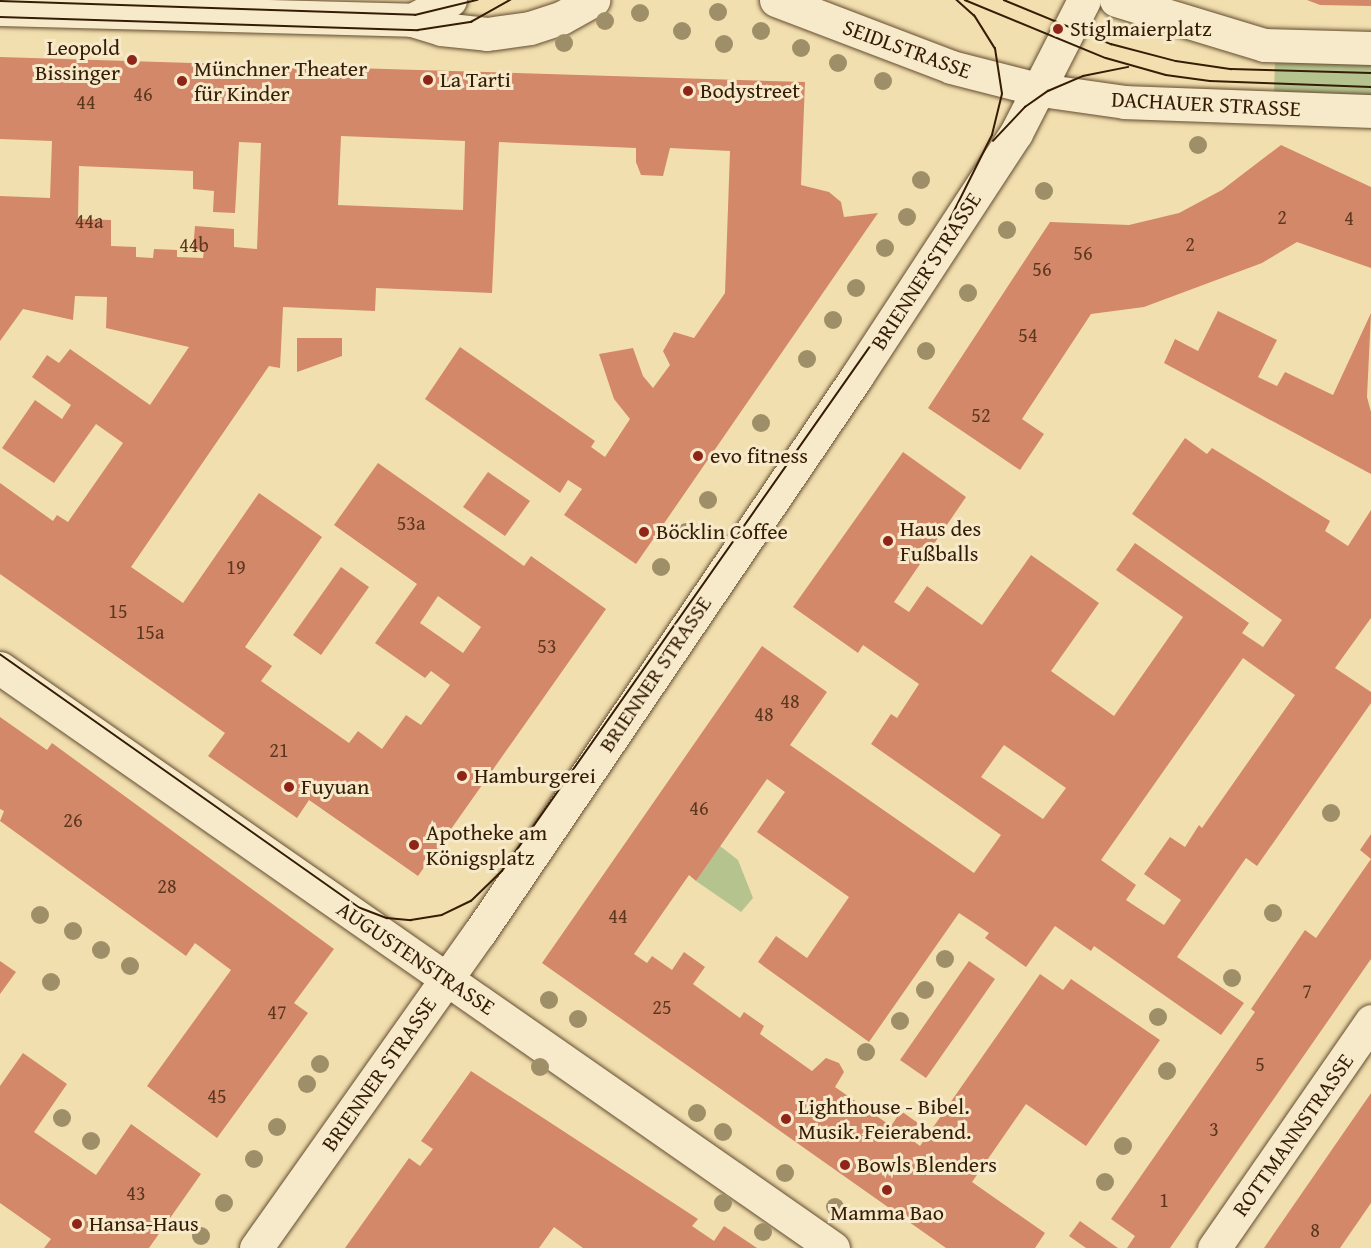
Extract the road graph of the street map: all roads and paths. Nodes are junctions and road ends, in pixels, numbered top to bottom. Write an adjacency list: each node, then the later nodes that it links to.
1 (450, 0): 7 (main road)
2 (593, 0): 7 (main road)
3 (776, 0): 9 (main road, SEIDLSTRASSE)
4 (1084, 0): 9 (main road)
5 (1116, 0): 8 (main road)
6 (0, 9): 7 (main road)
7 (412, 20)
8 (1371, 48)
9 (1041, 90): 10 (main road, DACHAUER STRASSE); 12 (main road, BRIENNER STRASSE)
10 (1371, 111)
11 (0, 668): 12 (main road, AUGUSTENSTRASSE)
12 (446, 979): 14 (main road, BRIENNER STRASSE); 15 (main road, AUGUSTENSTRASSE)
13 (1371, 1021): 16 (main road, ROTTMANNSTRASSE)
14 (256, 1248)
15 (833, 1248)
16 (1214, 1248)

